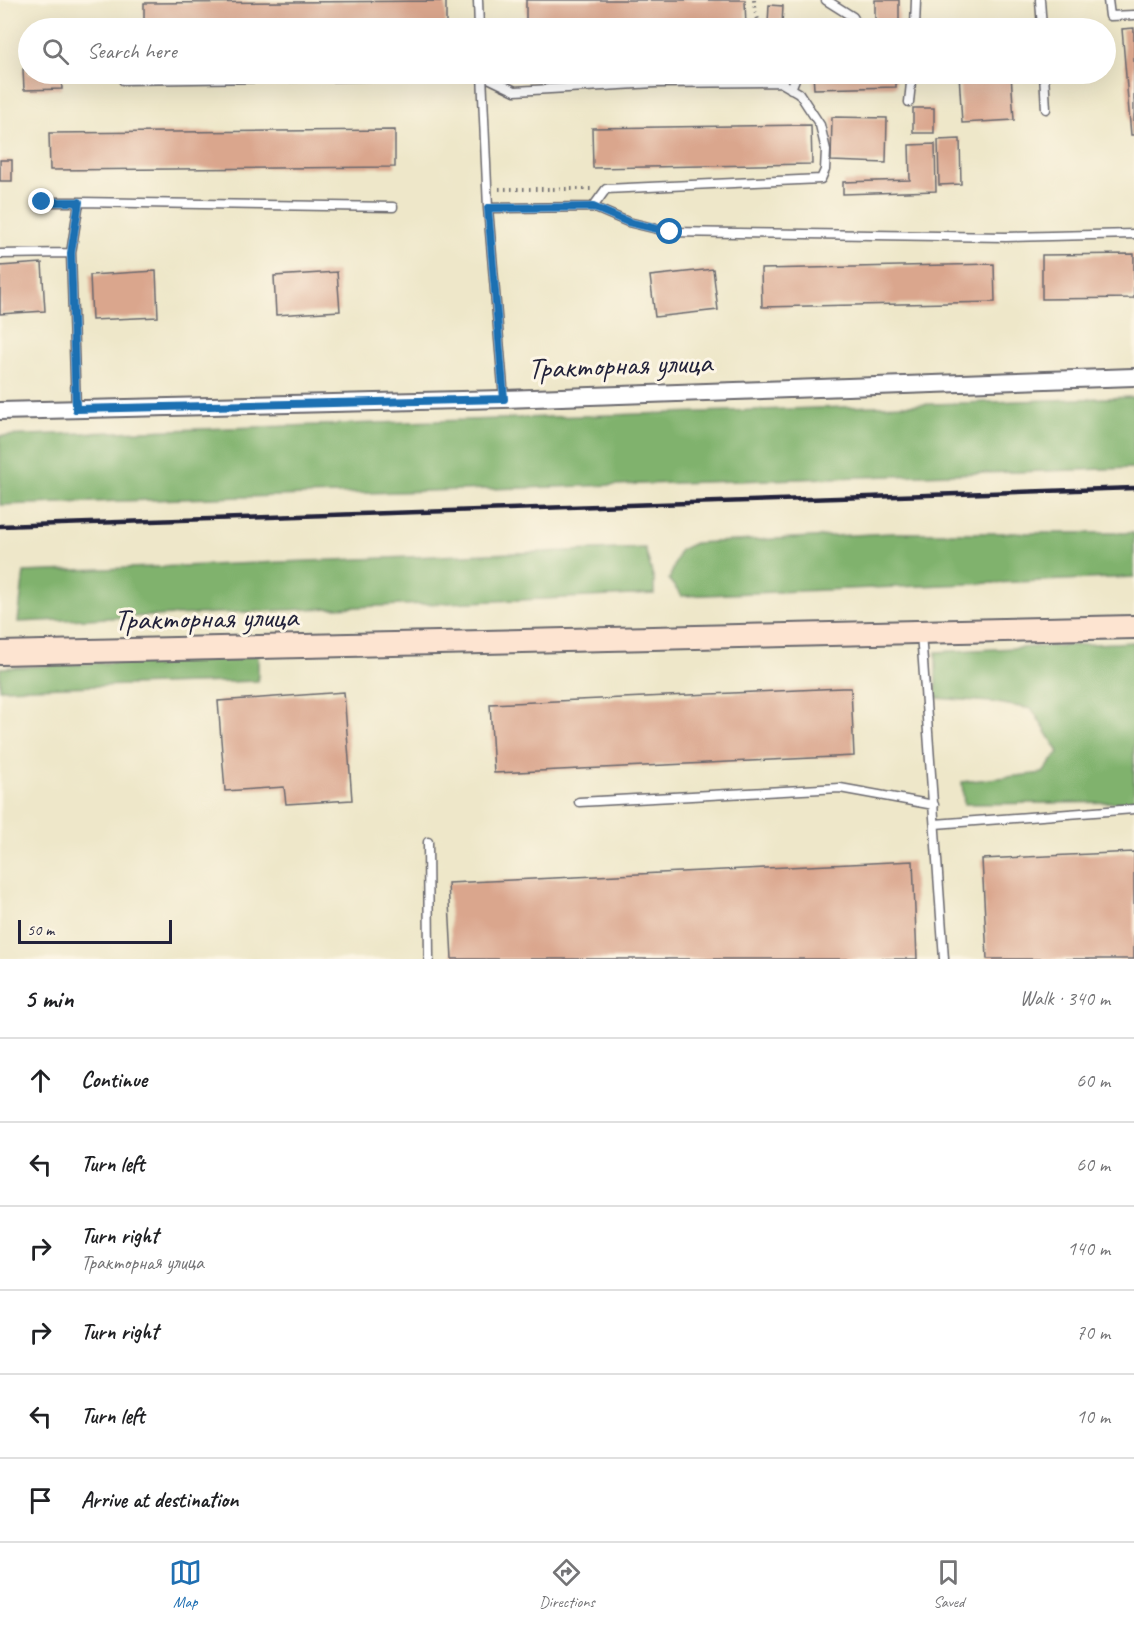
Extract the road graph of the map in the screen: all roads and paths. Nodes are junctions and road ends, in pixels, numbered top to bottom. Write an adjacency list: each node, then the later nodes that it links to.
1 (478, 0): 8 (lane)
2 (754, 0): 9 (path)
3 (826, 0): 10 (lane)
4 (916, 0): 11 (lane)
5 (1040, 0): 12 (lane)
6 (1108, 0): 7 (lane)
7 (1134, 15)
8 (479, 18)
9 (758, 18)
10 (854, 18)
11 (915, 18)
12 (1041, 18)
13 (483, 84): 23 (lane)
14 (501, 84): 15 (lane)
15 (637, 84)
16 (783, 84): 20 (lane)
17 (793, 84): 20 (lane)
18 (911, 84): 21 (lane)
19 (1045, 84): 22 (lane)
20 (791, 89): 24 (lane)
21 (909, 102)
22 (1046, 109)
23 (488, 189): 24 (path); 29 (lane)
24 (606, 189): 28 (lane)
25 (42, 202): 26 (lane)
26 (79, 202): 27 (lane); 31 (lane)
27 (393, 207)
28 (593, 207): 29 (lane); 30 (lane)
29 (488, 208): 34 (lane)
30 (1134, 234)
31 (71, 253): 32 (lane); 35 (lane)
32 (0, 254)
33 (1134, 377): 34 (street, Тракторная улица)
34 (504, 399): 35 (street, Тракторная улица)
35 (76, 409): 36 (street, Тракторная улица)
36 (0, 411)
37 (1134, 627): 38 (street, Тракторная улица)
38 (921, 632): 39 (street, Тракторная улица); 41 (lane)
39 (0, 653)
40 (579, 802): 41 (lane)
41 (934, 805): 43 (lane)
42 (1134, 809): 43 (lane)
43 (935, 824): 46 (lane)
44 (428, 842): 45 (lane)
45 (429, 959)
46 (944, 959)

